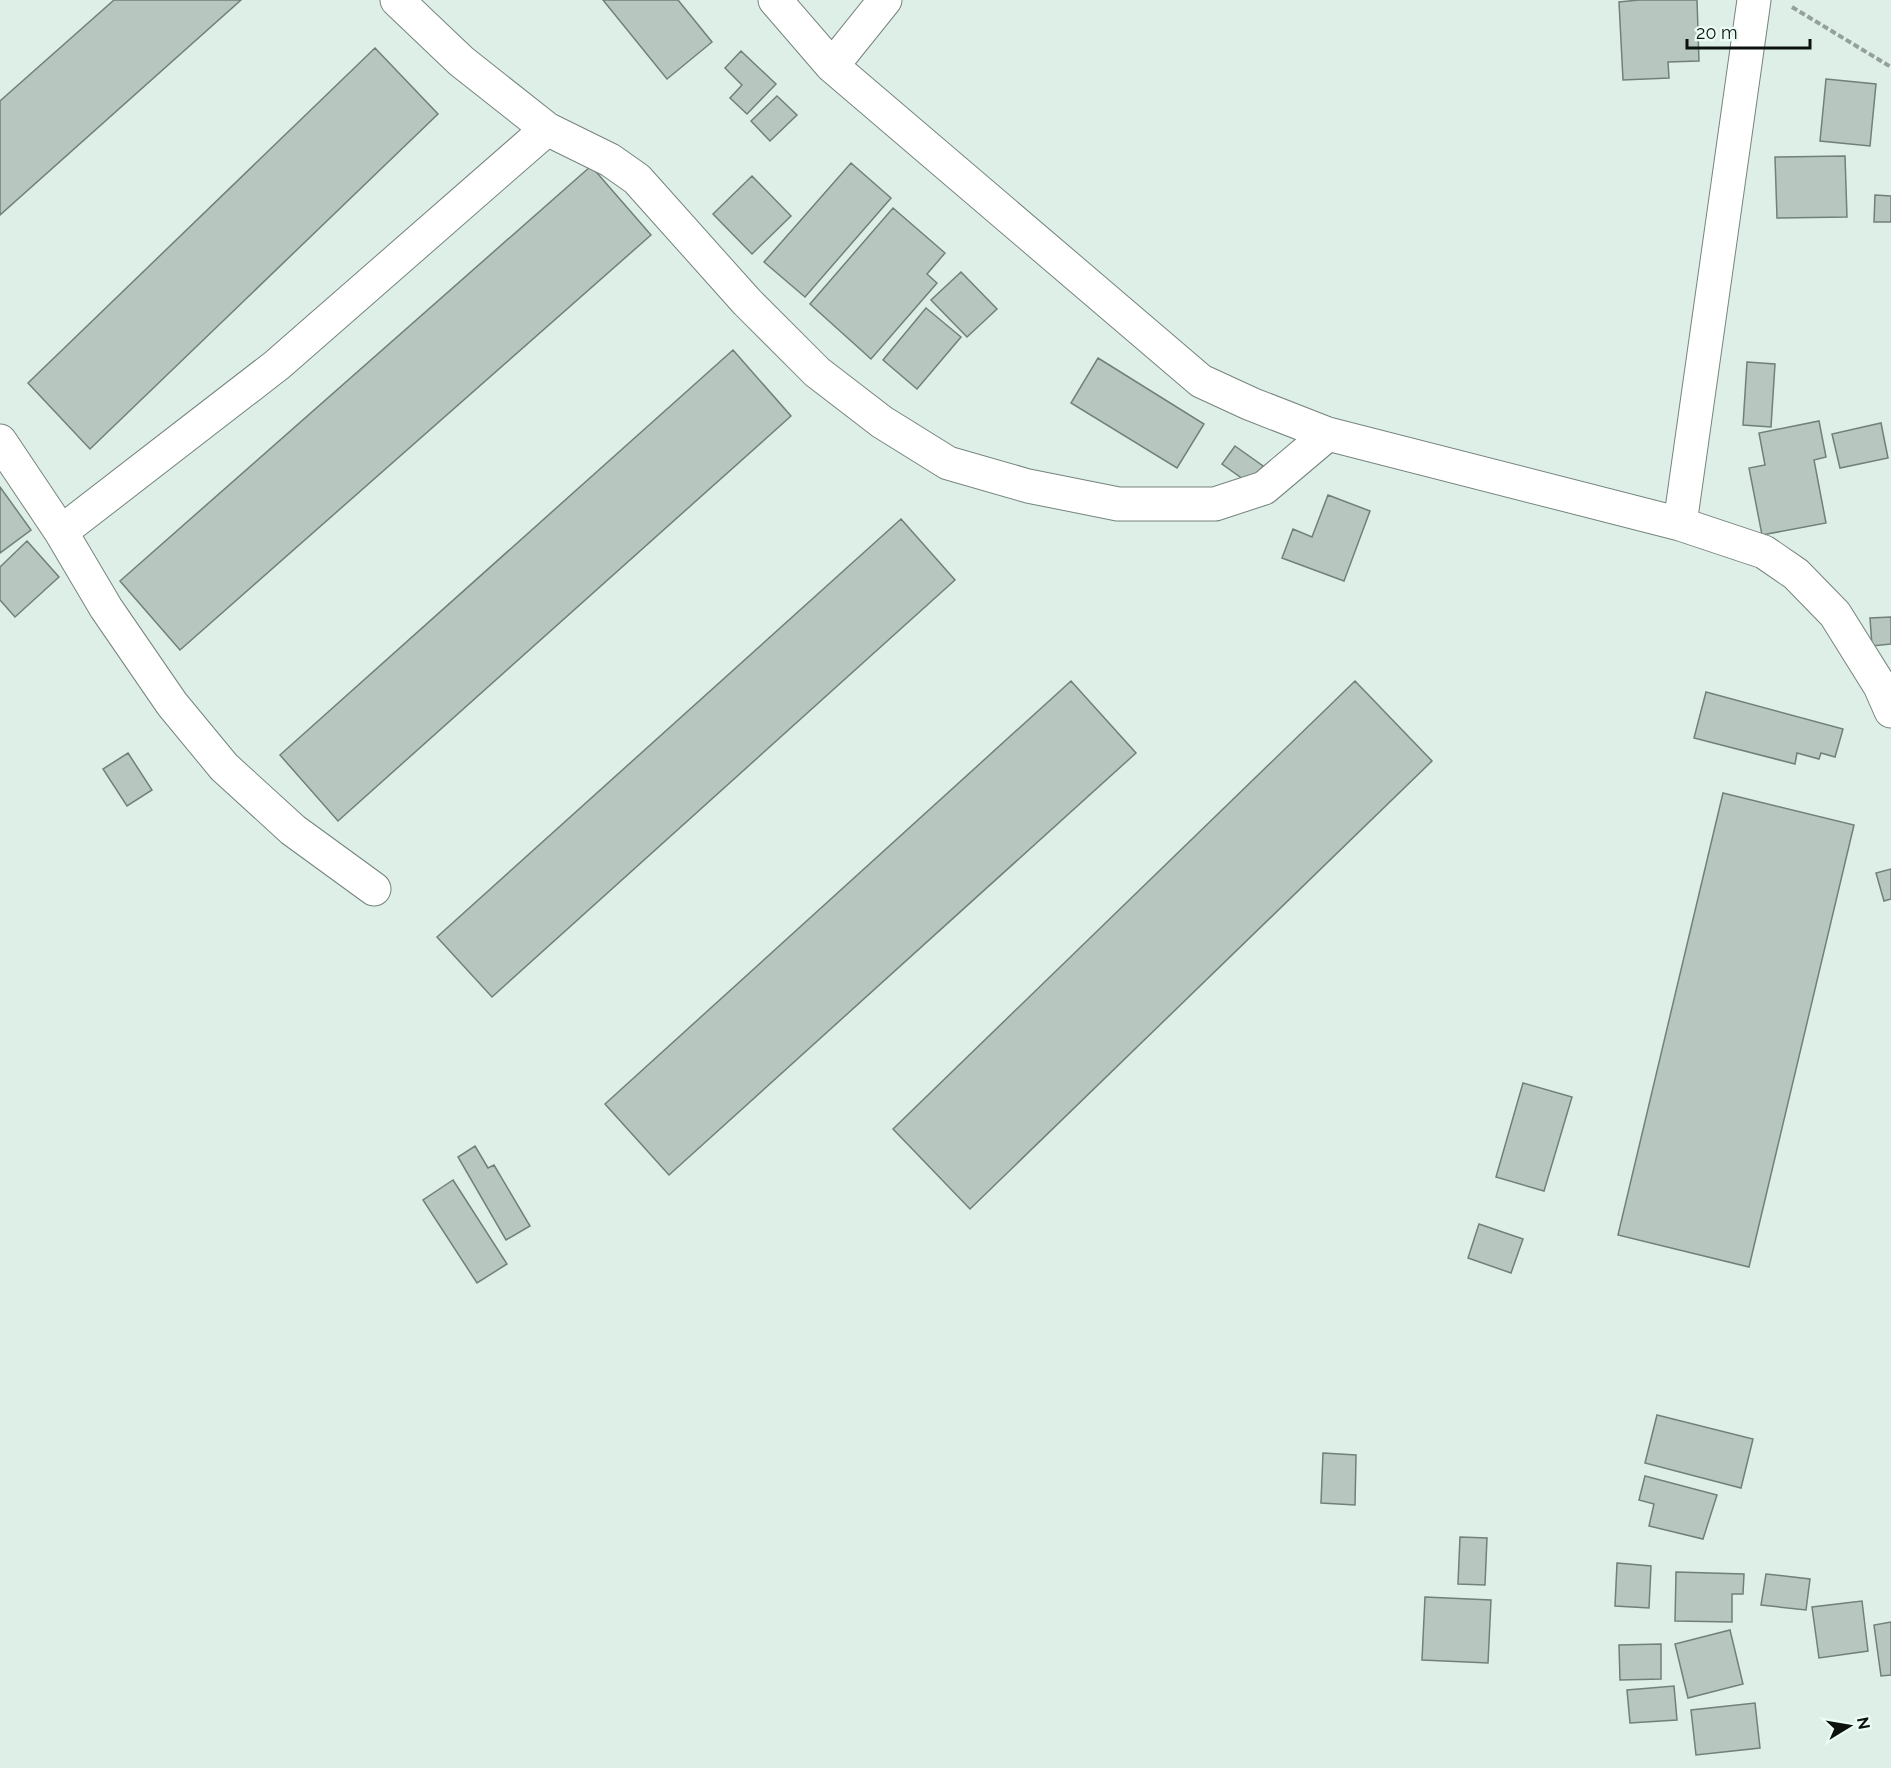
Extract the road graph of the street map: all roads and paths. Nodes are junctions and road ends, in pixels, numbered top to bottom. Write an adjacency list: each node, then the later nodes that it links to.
1 (397, 0): 8 (street)
2 (775, 0): 6 (street)
3 (885, 0): 6 (street)
4 (1754, 0): 11 (street)
5 (1791, 6): 7 (path)
6 (832, 66): 9 (street)
7 (1891, 67)
8 (547, 129): 9 (street); 12 (street)
9 (1328, 434): 11 (street)
10 (0, 441): 12 (street)
11 (1680, 524): 13 (street)
12 (62, 532): 14 (street)
13 (1891, 711)
14 (374, 889)

